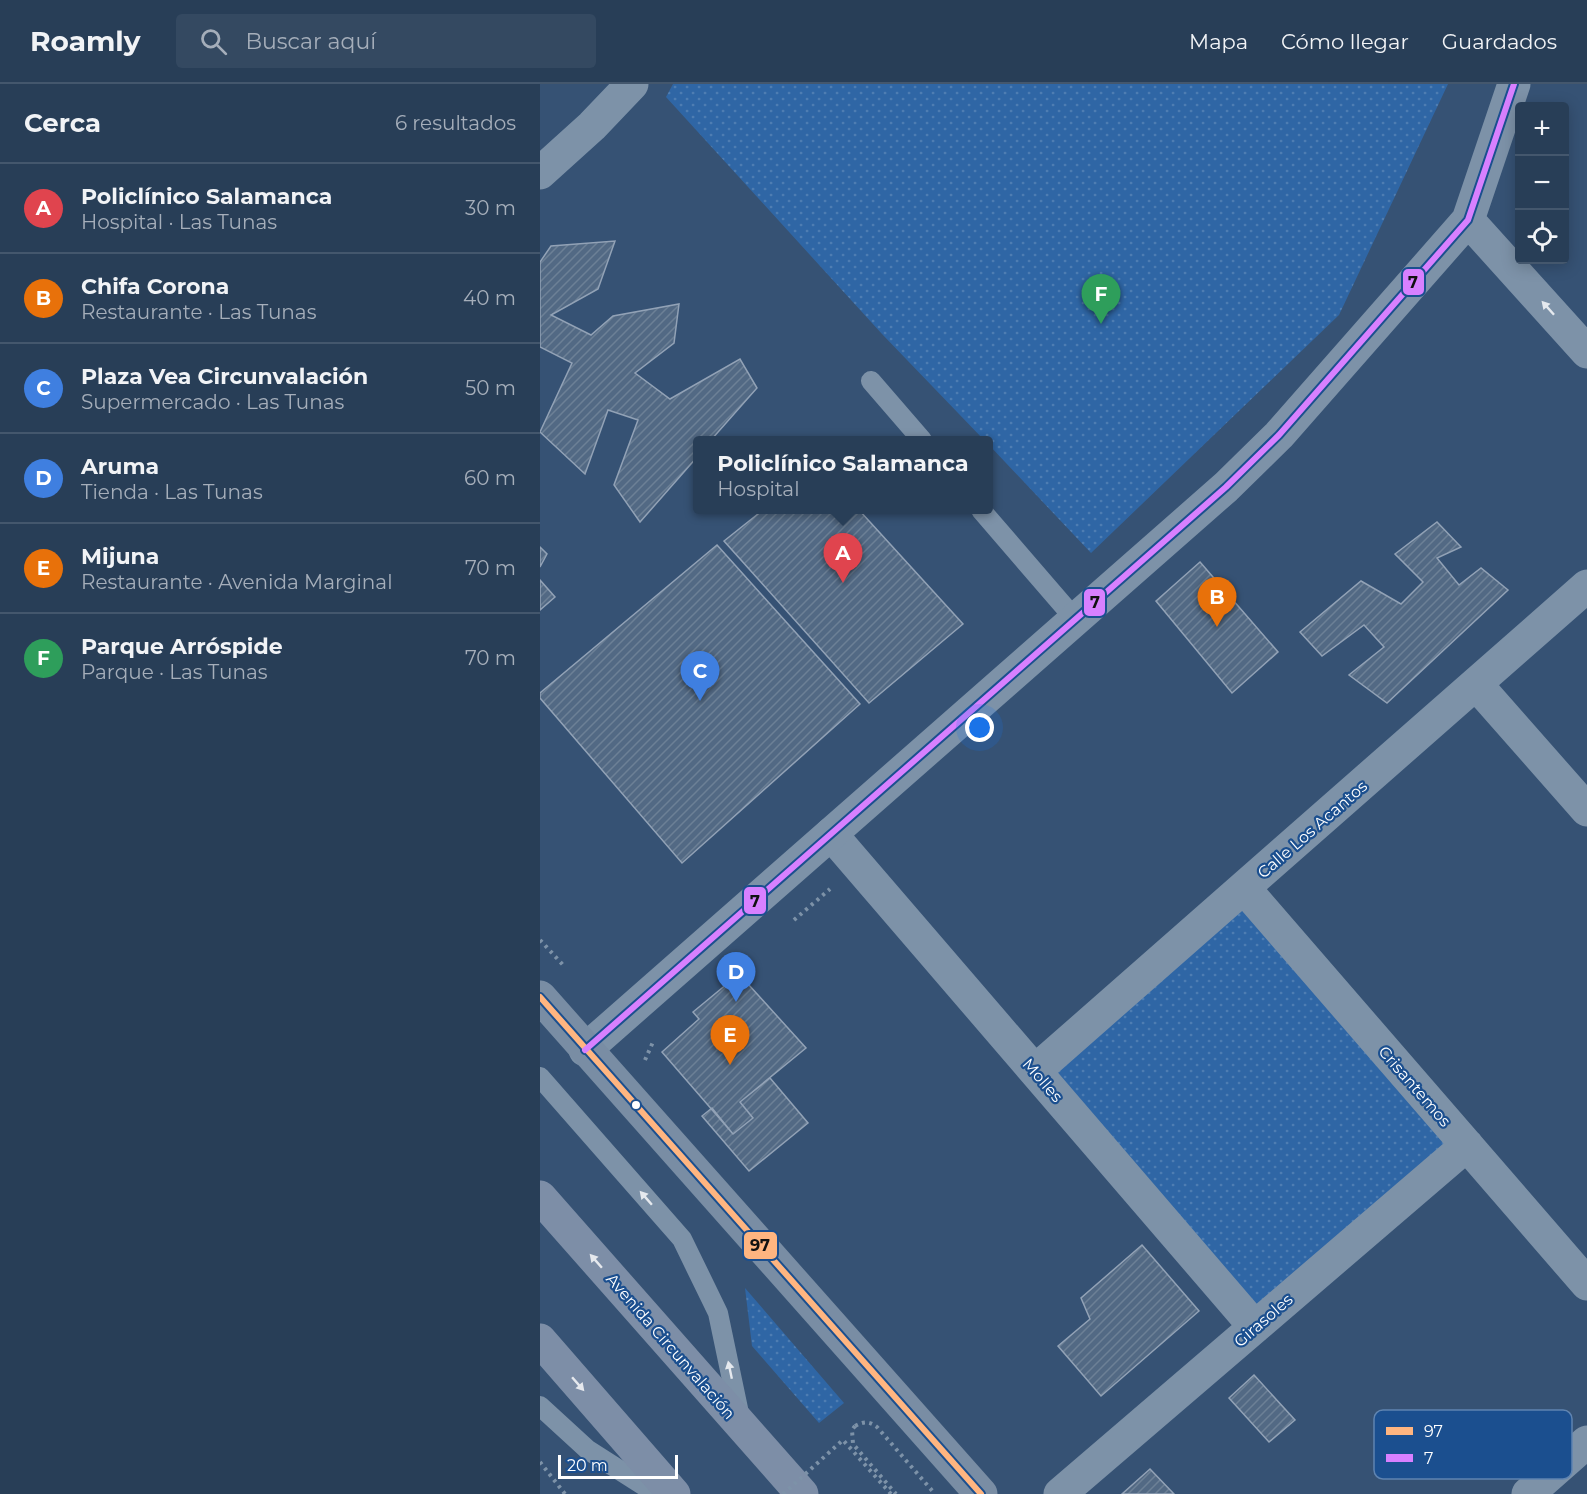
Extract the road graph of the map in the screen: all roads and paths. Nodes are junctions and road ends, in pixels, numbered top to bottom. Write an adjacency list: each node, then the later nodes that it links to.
1 (632, 84): 3 (street)
2 (1514, 84): 4 (street)
3 (540, 173)
4 (1468, 220): 5 (street, one-way to 4); 10 (street)
5 (1587, 352)
6 (871, 381): 7 (lane)
7 (918, 436)
8 (984, 514): 10 (lane)
9 (1587, 585): 11 (street, Calle Los Acantos)
10 (1075, 619): 13 (street)
11 (1476, 684): 12 (street); 14 (street, Calle Los Acantos)
12 (1587, 810)
13 (831, 834): 16 (street); 17 (street, Molles)
14 (1244, 888): 17 (street, Calle Los Acantos); 19 (street, Crisantemos)
15 (540, 997): 16 (main road)
16 (585, 1050): 38 (main road)
17 (1035, 1071): 22 (street, Molles)
18 (540, 1077): 25 (lane, one-way to 18)
19 (1467, 1145): 21 (street, Crisantemos); 22 (street, Girasoles)
20 (540, 1197): 25 (main road, Avenida Circunvalación, one-way to 20)
21 (1587, 1284)
22 (1255, 1327): 39 (street, Girasoles)
23 (540, 1340): 32 (main road, one-way to 32)
24 (540, 1406): 31 (lane)
25 (742, 1427): 34 (main road, Avenida Circunvalación)
26 (1587, 1442): 27 (street)
27 (1572, 1455)
28 (540, 1462): 30 (path)
29 (1545, 1479): 40 (street)
30 (565, 1494)
31 (657, 1494)
32 (674, 1494)
33 (783, 1494): 35 (path, bridge)
34 (802, 1494)
35 (891, 1494)
36 (896, 1494): 37 (path, bridge)
37 (935, 1494)
38 (981, 1494)
39 (1060, 1494)
40 (1528, 1494)

